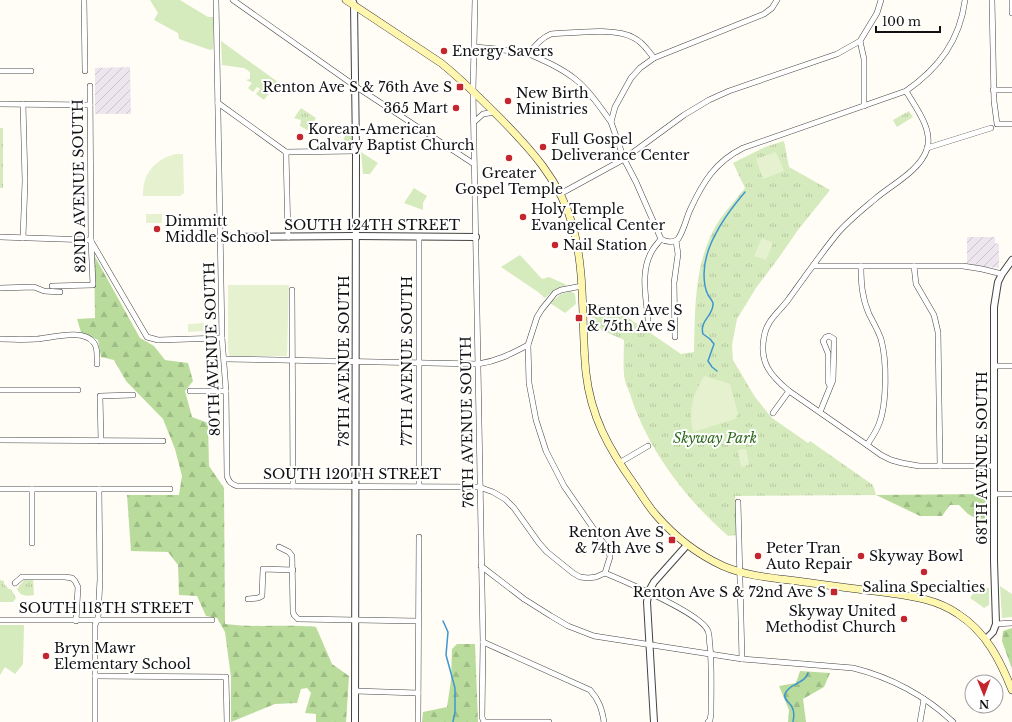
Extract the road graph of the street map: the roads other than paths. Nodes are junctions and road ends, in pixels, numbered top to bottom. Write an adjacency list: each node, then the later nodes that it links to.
1 (84, 0): 17 (street)
2 (216, 0): 26 (street, 80TH AVENUE SOUTH)
3 (232, 0): 21 (street)
4 (346, 0): 11 (main road)
5 (475, 0): 14 (street, 76TH AVENUE SOUTH)
6 (777, 0): 16 (street)
7 (881, 0): 13 (street)
8 (965, 0): 25 (street)
9 (992, 0): 22 (street)
10 (1012, 0): 12 (street)
11 (353, 3): 21 (street, 78TH AVENUE SOUTH); 24 (main road)
12 (1012, 13)
13 (860, 41): 30 (street); 39 (street)
14 (475, 48): 15 (street); 24 (street, 76TH AVENUE SOUTH)
15 (529, 54): 16 (street); 33 (street)
16 (654, 58): 33 (street)
17 (85, 70)
18 (0, 71): 19 (street)
19 (31, 71)
20 (90, 86): 29 (street, 82ND AVENUE SOUTH)
21 (356, 86): 37 (street, 78TH AVENUE SOUTH); 40 (street)
22 (993, 90): 23 (street); 34 (street)
23 (1012, 90)
24 (473, 91): 31 (main road); 32 (street, 76TH AVENUE SOUTH)
25 (906, 91): 30 (street); 36 (street)
26 (218, 103): 38 (street); 43 (street, 80TH AVENUE SOUTH)
27 (0, 104): 28 (street)
28 (23, 104): 29 (street); 48 (street)
29 (90, 105): 50 (street, 82ND AVENUE SOUTH)
30 (864, 106): 51 (street)
31 (495, 112): 32 (street); 41 (main road)
32 (474, 122): 40 (street, 76TH AVENUE SOUTH)
33 (611, 122): 39 (street)
34 (1012, 124)
35 (991, 128): 36 (street)
36 (927, 148): 53 (street)
37 (356, 151): 38 (street); 42 (street, 78TH AVENUE SOUTH)
38 (286, 152): 44 (street)
39 (624, 159): 41 (street); 49 (street)
40 (474, 164): 46 (street, 76TH AVENUE SOUTH)
41 (560, 194): 58 (main road)
42 (356, 236): 44 (street, SOUTH 124TH STREET); 45 (street, SOUTH 124TH STREET); 69 (street, 78TH AVENUE SOUTH)
43 (221, 237): 44 (street, SOUTH 124TH STREET); 64 (street, 80TH AVENUE SOUTH)
44 (288, 237)
45 (419, 237): 46 (street, SOUTH 124TH STREET); 70 (street, 77TH AVENUE SOUTH)
46 (476, 237): 72 (street, 76TH AVENUE SOUTH)
47 (0, 238): 48 (street)
48 (23, 238): 50 (street)
49 (661, 239): 51 (street); 62 (street)
50 (91, 240): 57 (street, 82ND AVENUE SOUTH); 64 (street)
51 (676, 240): 63 (street)
52 (1012, 260): 56 (street)
53 (813, 266): 54 (street); 79 (street)
54 (861, 266): 55 (street); 87 (street)
55 (914, 266): 56 (street); 90 (street)
56 (1002, 274): 73 (street, 68TH AVENUE SOUTH)
57 (52, 286)
58 (582, 286): 66 (street); 89 (main road)
59 (0, 288): 61 (street)
60 (292, 290): 68 (street)
61 (60, 292)
62 (648, 319)
63 (675, 337)
64 (222, 338): 67 (street, 80TH AVENUE SOUTH)
65 (0, 339): 71 (street)
66 (528, 345): 72 (street); 111 (street)
67 (225, 359): 68 (street); 80 (street, 80TH AVENUE SOUTH)
68 (292, 361): 69 (street); 93 (street)
69 (356, 362): 70 (street); 94 (street, 78TH AVENUE SOUTH)
70 (419, 363): 72 (street); 95 (street, 77TH AVENUE SOUTH)
71 (97, 364)
72 (478, 364): 96 (street, 76TH AVENUE SOUTH)
73 (994, 366): 74 (street); 91 (street, 68TH AVENUE SOUTH)
74 (1012, 366)
75 (830, 386): 75 (street); 82 (street)
76 (0, 390): 77 (street)
77 (78, 390)
78 (190, 391): 80 (street)
79 (789, 391): 82 (street); 83 (street)
80 (226, 392): 92 (street, 80TH AVENUE SOUTH)
81 (133, 395): 86 (street)
82 (820, 412): 87 (street)
83 (773, 413)
84 (0, 440): 86 (street)
85 (163, 441): 86 (street)
86 (101, 442)
87 (867, 445): 90 (street)
88 (648, 446): 89 (street)
89 (619, 463): 106 (main road)
90 (940, 466): 91 (street)
91 (994, 466): 101 (street, 68TH AVENUE SOUTH)
92 (229, 481): 93 (street, SOUTH 120TH STREET)
93 (293, 486): 94 (street, SOUTH 120TH STREET)
94 (356, 486): 95 (street, SOUTH 120TH STREET); 119 (street, 78TH AVENUE SOUTH)
95 (419, 486): 96 (street, SOUTH 120TH STREET)
96 (479, 487): 108 (street, 76TH AVENUE SOUTH); 111 (street, SOUTH 120TH STREET)
97 (0, 489): 98 (street)
98 (32, 489): 99 (street); 105 (street)
99 (99, 489): 100 (street); 117 (street)
100 (170, 489)
101 (994, 494): 102 (street); 121 (street, 68TH AVENUE SOUTH)
102 (1012, 494)
103 (738, 502): 110 (street)
104 (419, 537): 120 (street)
105 (32, 542)
106 (687, 545): 110 (main road); 113 (street)
107 (279, 547): 109 (street)
108 (481, 566): 124 (street, 76TH AVENUE SOUTH); 125 (street)
109 (293, 570): 114 (street); 119 (street)
110 (741, 572): 123 (main road); 127 (street)
111 (606, 573): 113 (street)
112 (15, 583): 116 (street)
113 (648, 591): 125 (street); 126 (street)
114 (248, 599)
115 (0, 620): 116 (street, SOUTH 118TH STREET)
116 (76, 620): 117 (street, SOUTH 118TH STREET)
117 (98, 620): 118 (street, SOUTH 118TH STREET); 128 (street)
118 (212, 620)
119 (355, 620): 120 (street); 130 (street, 78TH AVENUE SOUTH)
120 (418, 621): 131 (street)
121 (996, 624): 122 (street); 123 (street)
122 (1012, 624)
123 (986, 640): 129 (main road)
124 (483, 642): 138 (street, 76TH AVENUE SOUTH); 140 (street)
125 (651, 645): 126 (street); 141 (street)
126 (711, 654): 127 (street); 133 (street)
127 (742, 659): 132 (street)
128 (94, 676): 134 (street); 135 (street)
129 (1012, 690)
130 (355, 691): 131 (street); 136 (street, 78TH AVENUE SOUTH)
131 (418, 693): 137 (street)
132 (924, 699): 142 (street); 143 (street)
133 (709, 721)
134 (95, 722)
135 (227, 722)
136 (355, 722)
137 (418, 722)
138 (484, 722): 139 (street)
139 (549, 722)
140 (604, 722)
141 (654, 722)
142 (920, 722)
143 (953, 722)

